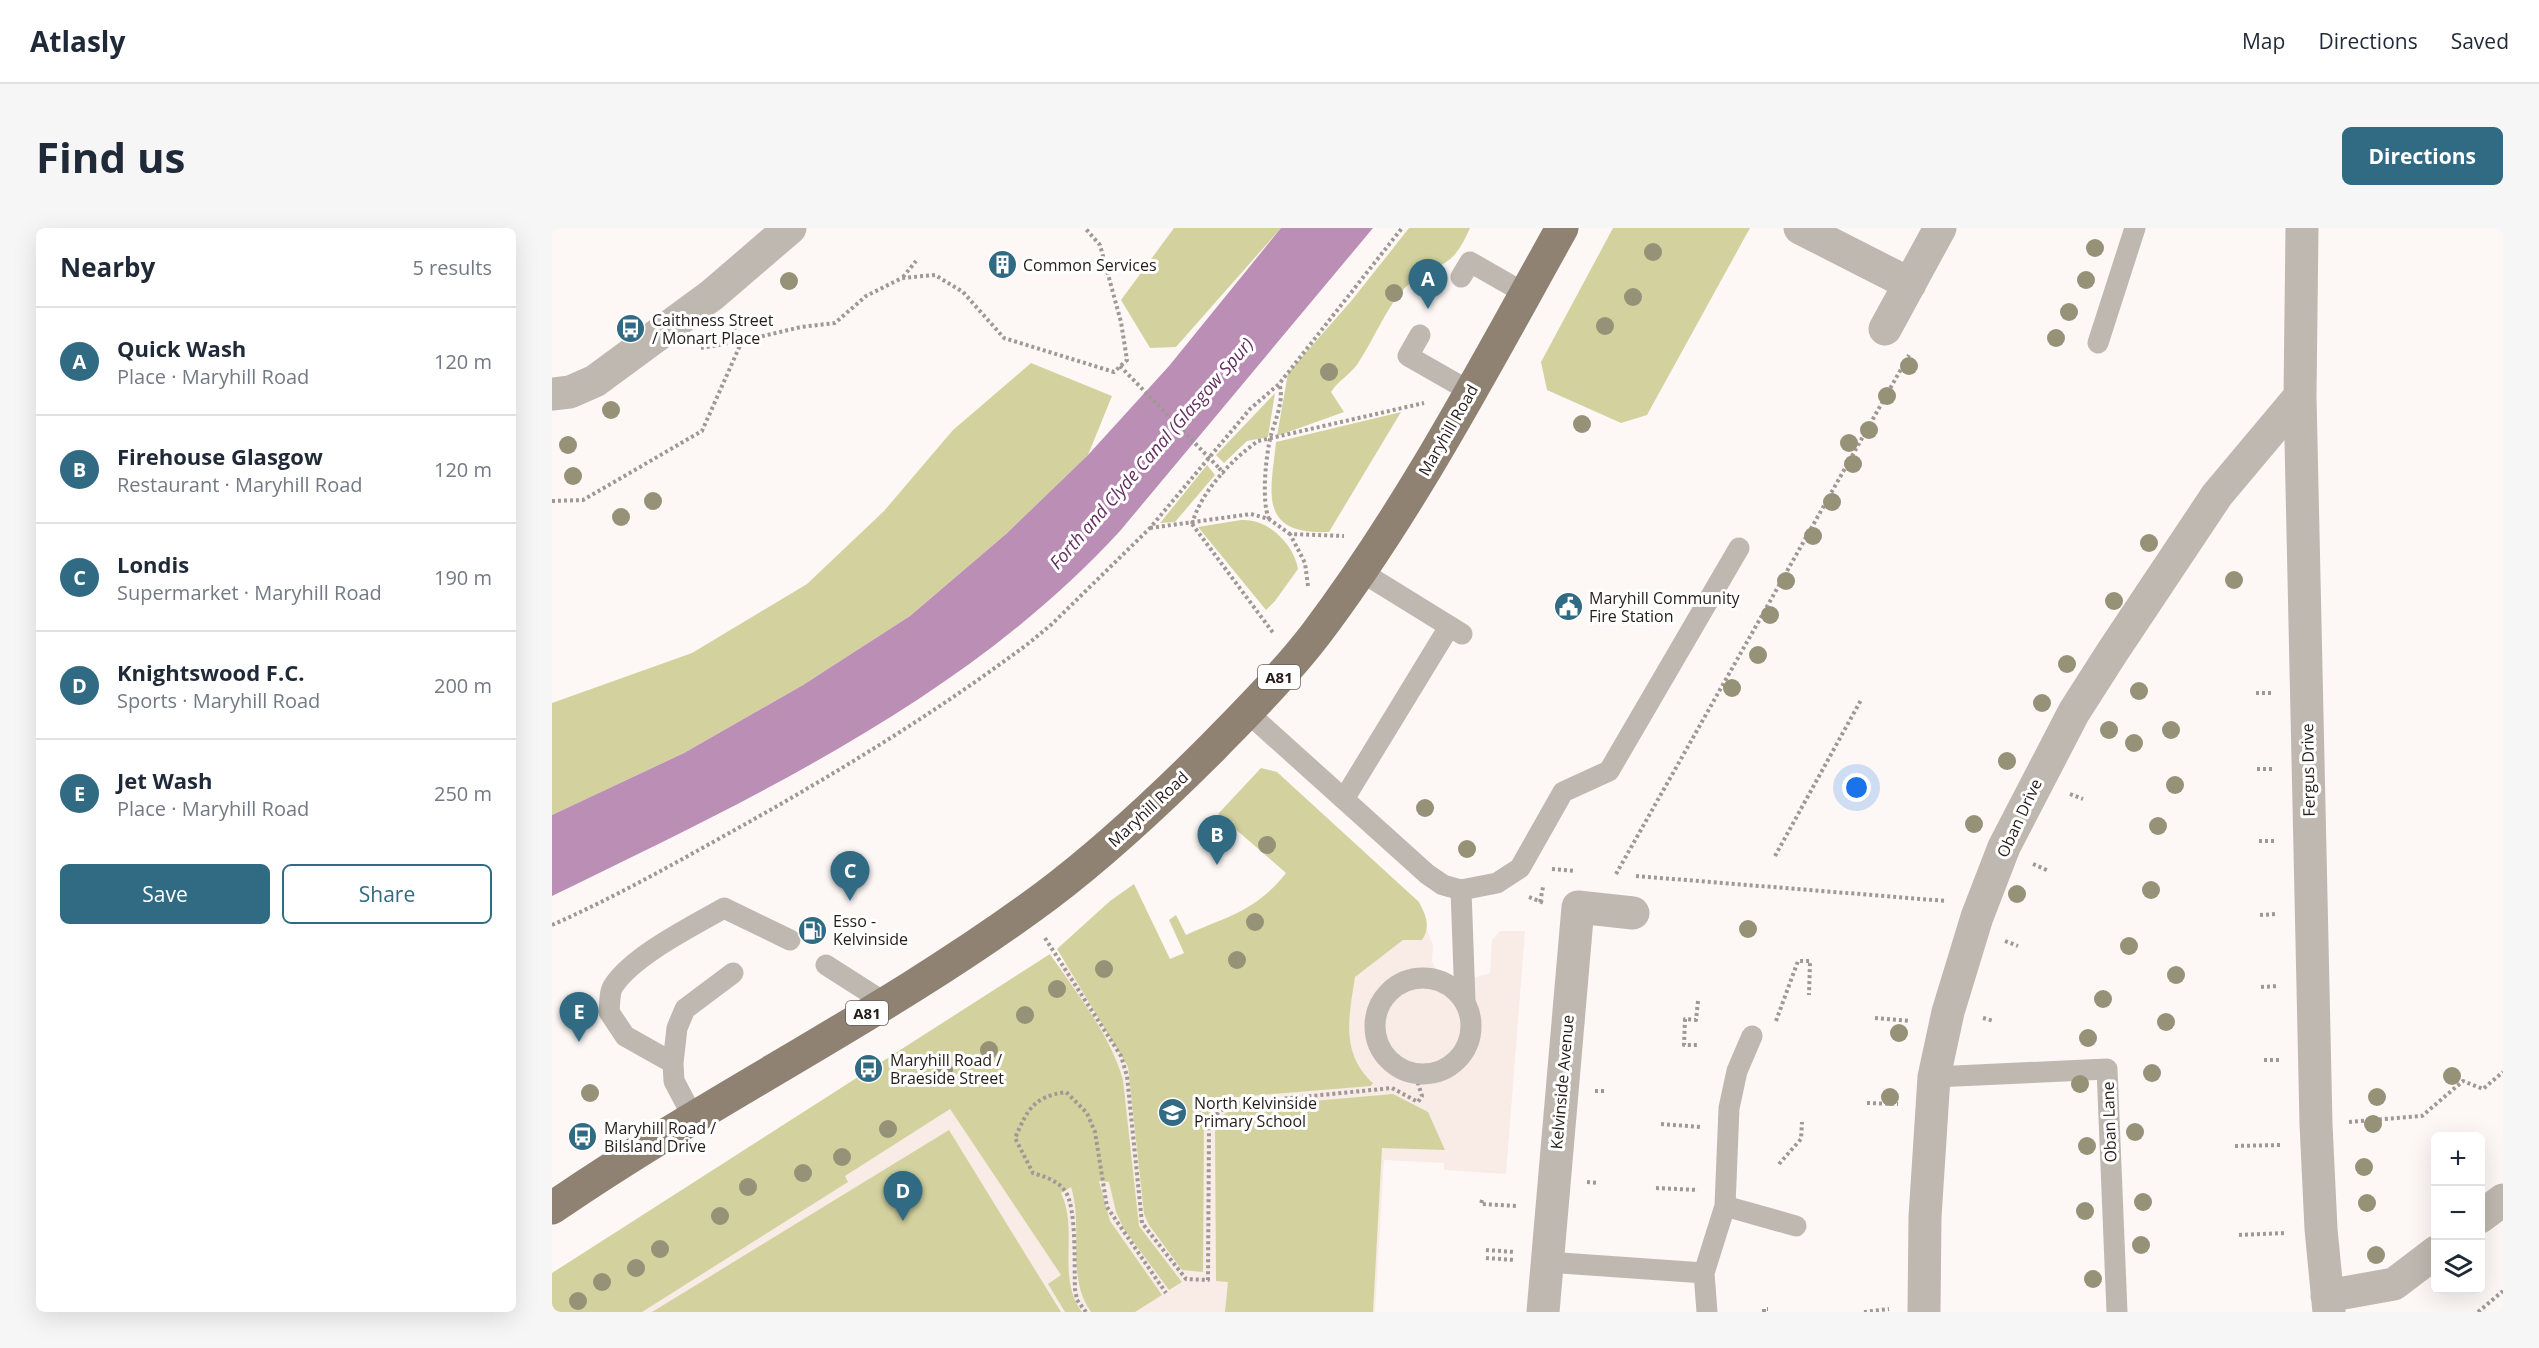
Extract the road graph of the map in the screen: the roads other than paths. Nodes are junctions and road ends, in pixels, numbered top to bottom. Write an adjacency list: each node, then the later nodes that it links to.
1 (790, 228): 14 (street)
2 (1563, 228): 9 (main road, Maryhill Road / A81)
3 (1800, 228): 8 (street)
4 (1940, 228): 8 (street)
5 (2135, 228): 12 (lane)
6 (2302, 228): 15 (street, Fergus Drive)
7 (1461, 277): 9 (lane)
8 (1910, 284): 10 (street)
9 (1526, 294): 13 (main road, Maryhill Road / A81)
10 (1885, 329)
11 (1420, 335): 13 (lane)
12 (2098, 343)
13 (1471, 392): 17 (main road, Maryhill Road / A81)
14 (552, 394)
15 (2300, 396): 29 (street, Oban Drive); 39 (street, Fergus Drive)
16 (1739, 548): 20 (lane)
17 (1360, 571): 18 (main road, Maryhill Road / A81); 19 (lane)
18 (1247, 712): 19 (lane); 26 (main road, Maryhill Road / A81)
19 (1344, 799): 20 (lane)
20 (1461, 890): 25 (lane)
21 (1633, 913): 37 (street, Kelvinside Avenue)
22 (790, 940): 28 (lane)
23 (826, 965): 26 (lane)
24 (733, 973): 28 (lane)
25 (1465, 1001): 25 (lane)
26 (884, 1002): 30 (main road, Maryhill Road / A81)
27 (1752, 1036): 32 (lane)
28 (673, 1063): 30 (lane)
29 (1934, 1077): 42 (street, Oban Drive); 43 (lane, Oban Lane)
30 (693, 1117): 33 (main road, Maryhill Road / A81)
31 (2503, 1200): 34 (street)
32 (1725, 1206): 35 (lane); 38 (lane)
33 (552, 1208)
34 (2485, 1214)
35 (1796, 1226)
36 (2431, 1256): 39 (street)
37 (1533, 1258): 38 (lane); 40 (street, Kelvinside Avenue)
38 (1704, 1273): 41 (lane)
39 (2328, 1304)
40 (1544, 1312)
41 (1707, 1312)
42 (1924, 1312)
43 (2117, 1312)

